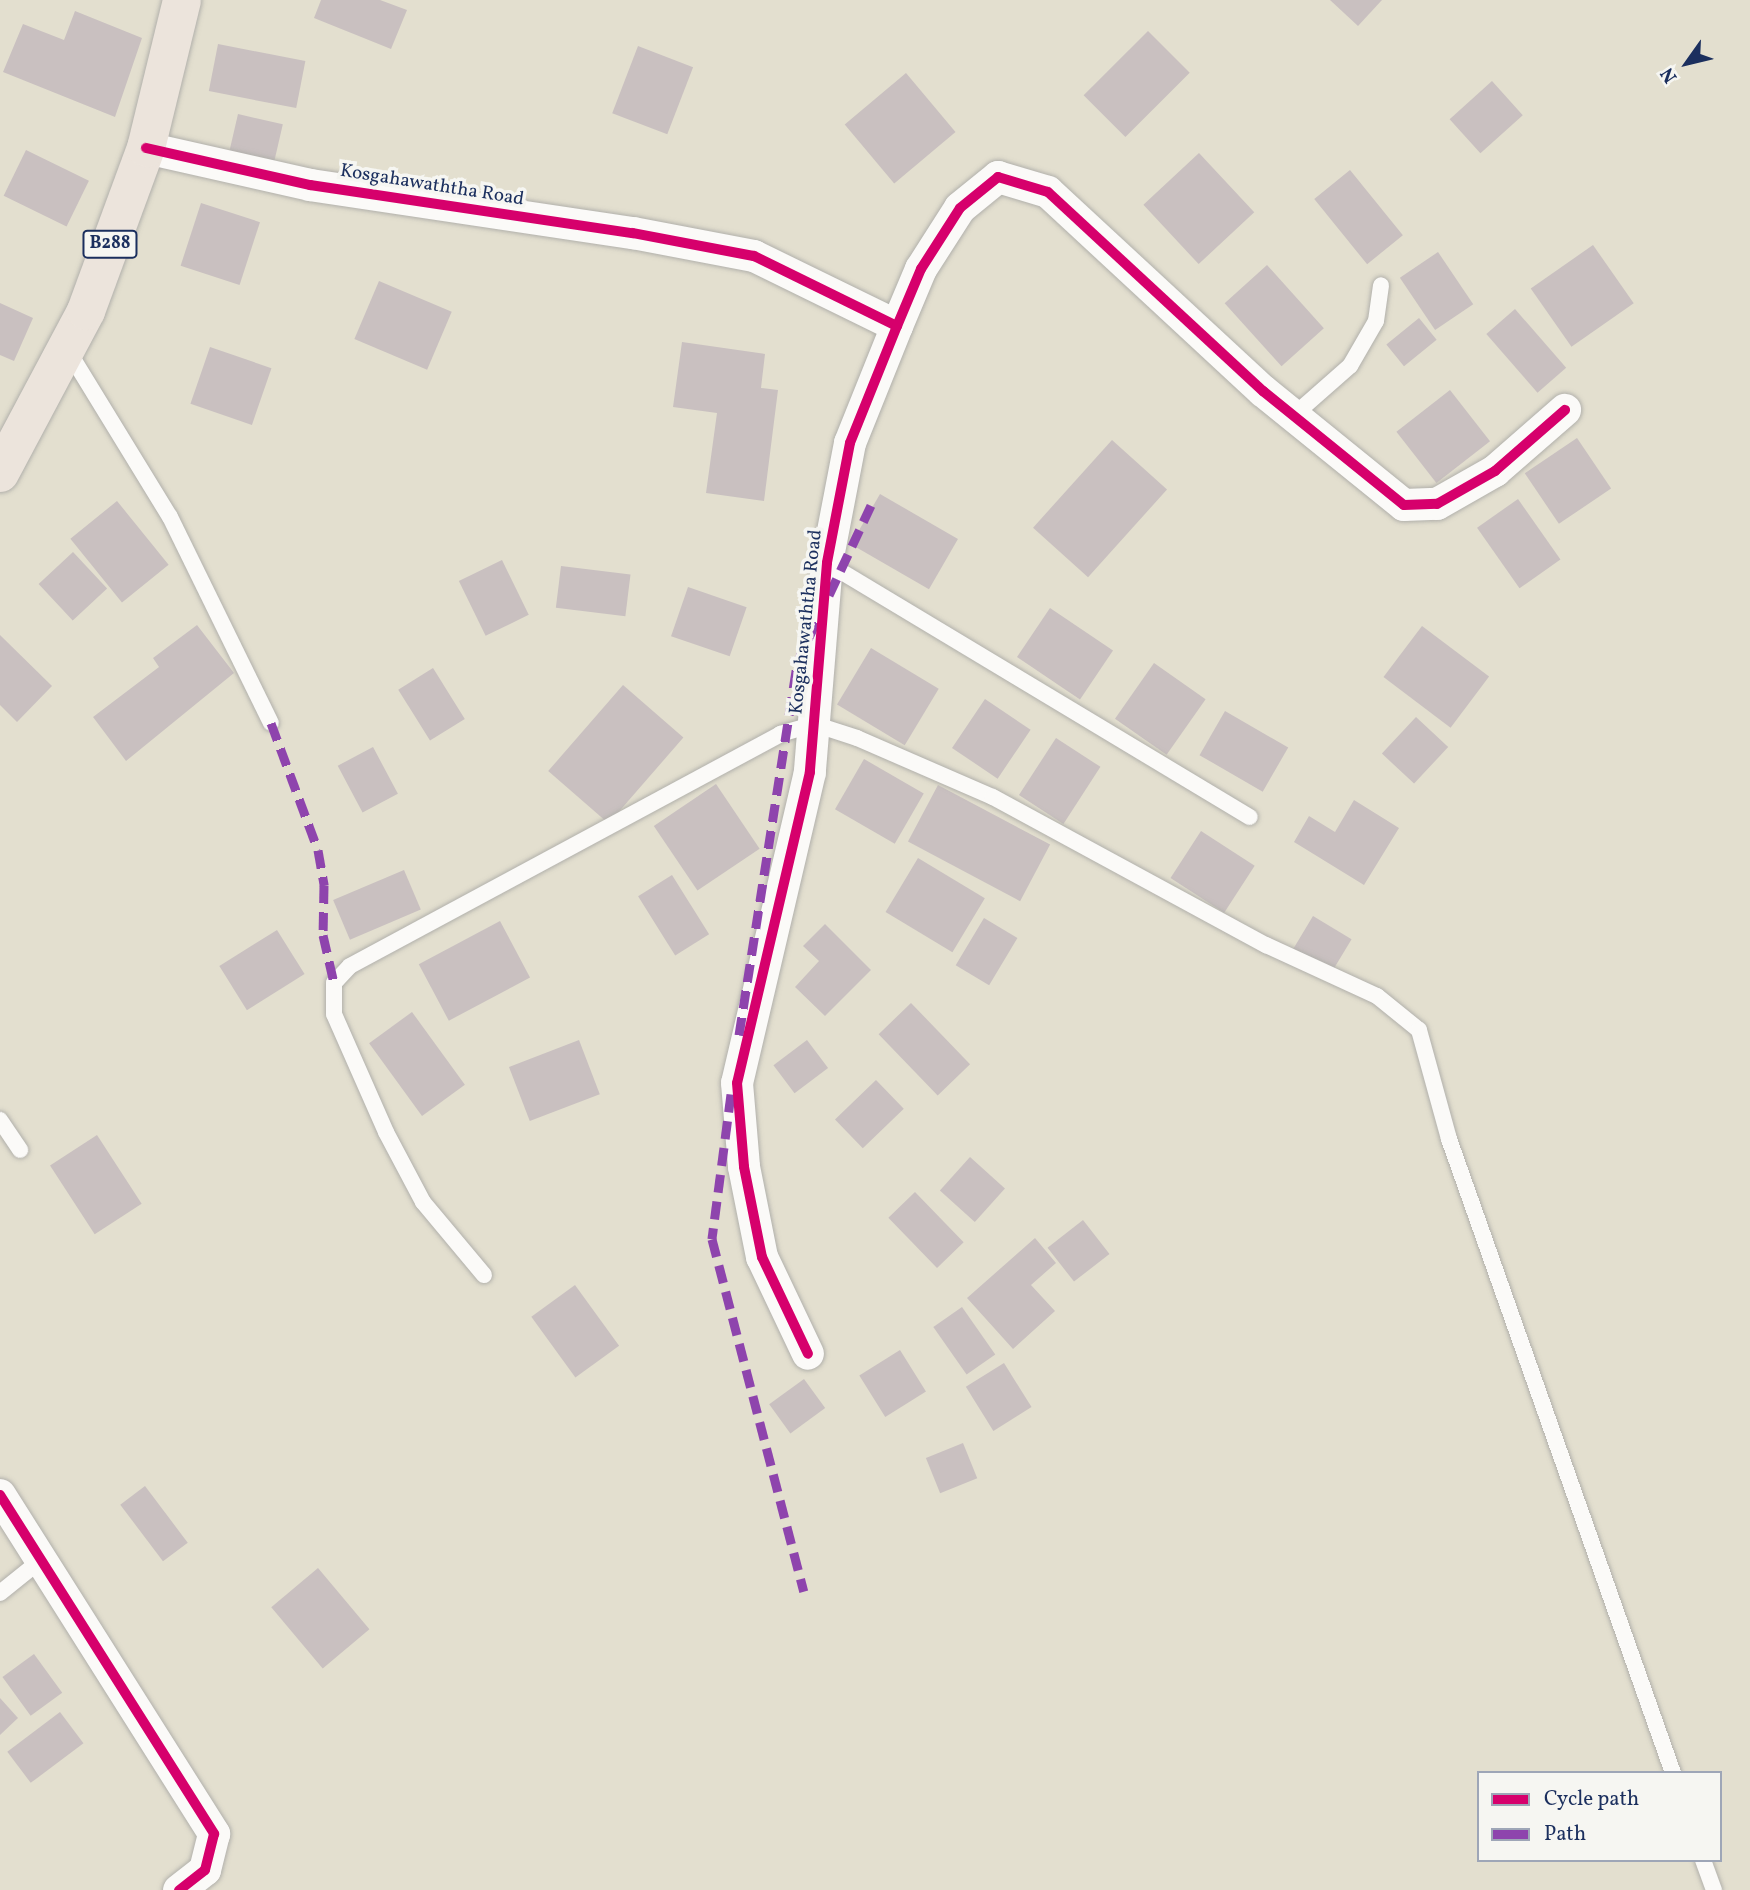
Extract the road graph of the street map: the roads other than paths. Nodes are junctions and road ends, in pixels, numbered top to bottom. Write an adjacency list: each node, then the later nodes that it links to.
1 (181, 0): 2 (main road, B288)
2 (146, 148): 4 (street, Kosgahawaththa Road); 5 (main road, B288)
3 (1381, 285): 7 (lane)
4 (898, 326): 7 (street); 9 (street, Kosgahawaththa Road)
5 (67, 349): 8 (main road, B288); 10 (lane)
6 (1565, 410): 7 (street)
7 (1293, 416)
8 (0, 473)
9 (827, 562): 11 (street, Kosgahawaththa Road); 12 (lane)
10 (271, 723)
11 (814, 724): 15 (lane); 16 (street, Kosgahawaththa Road); 20 (lane)
12 (1250, 817)
13 (0, 1120): 14 (lane)
14 (20, 1150)
15 (484, 1275)
16 (808, 1354)
17 (0, 1495): 18 (street)
18 (41, 1560): 19 (lane); 22 (street)
19 (0, 1593)
20 (1672, 1771)
21 (1704, 1862): 23 (lane)
22 (179, 1890)
23 (1714, 1890)

